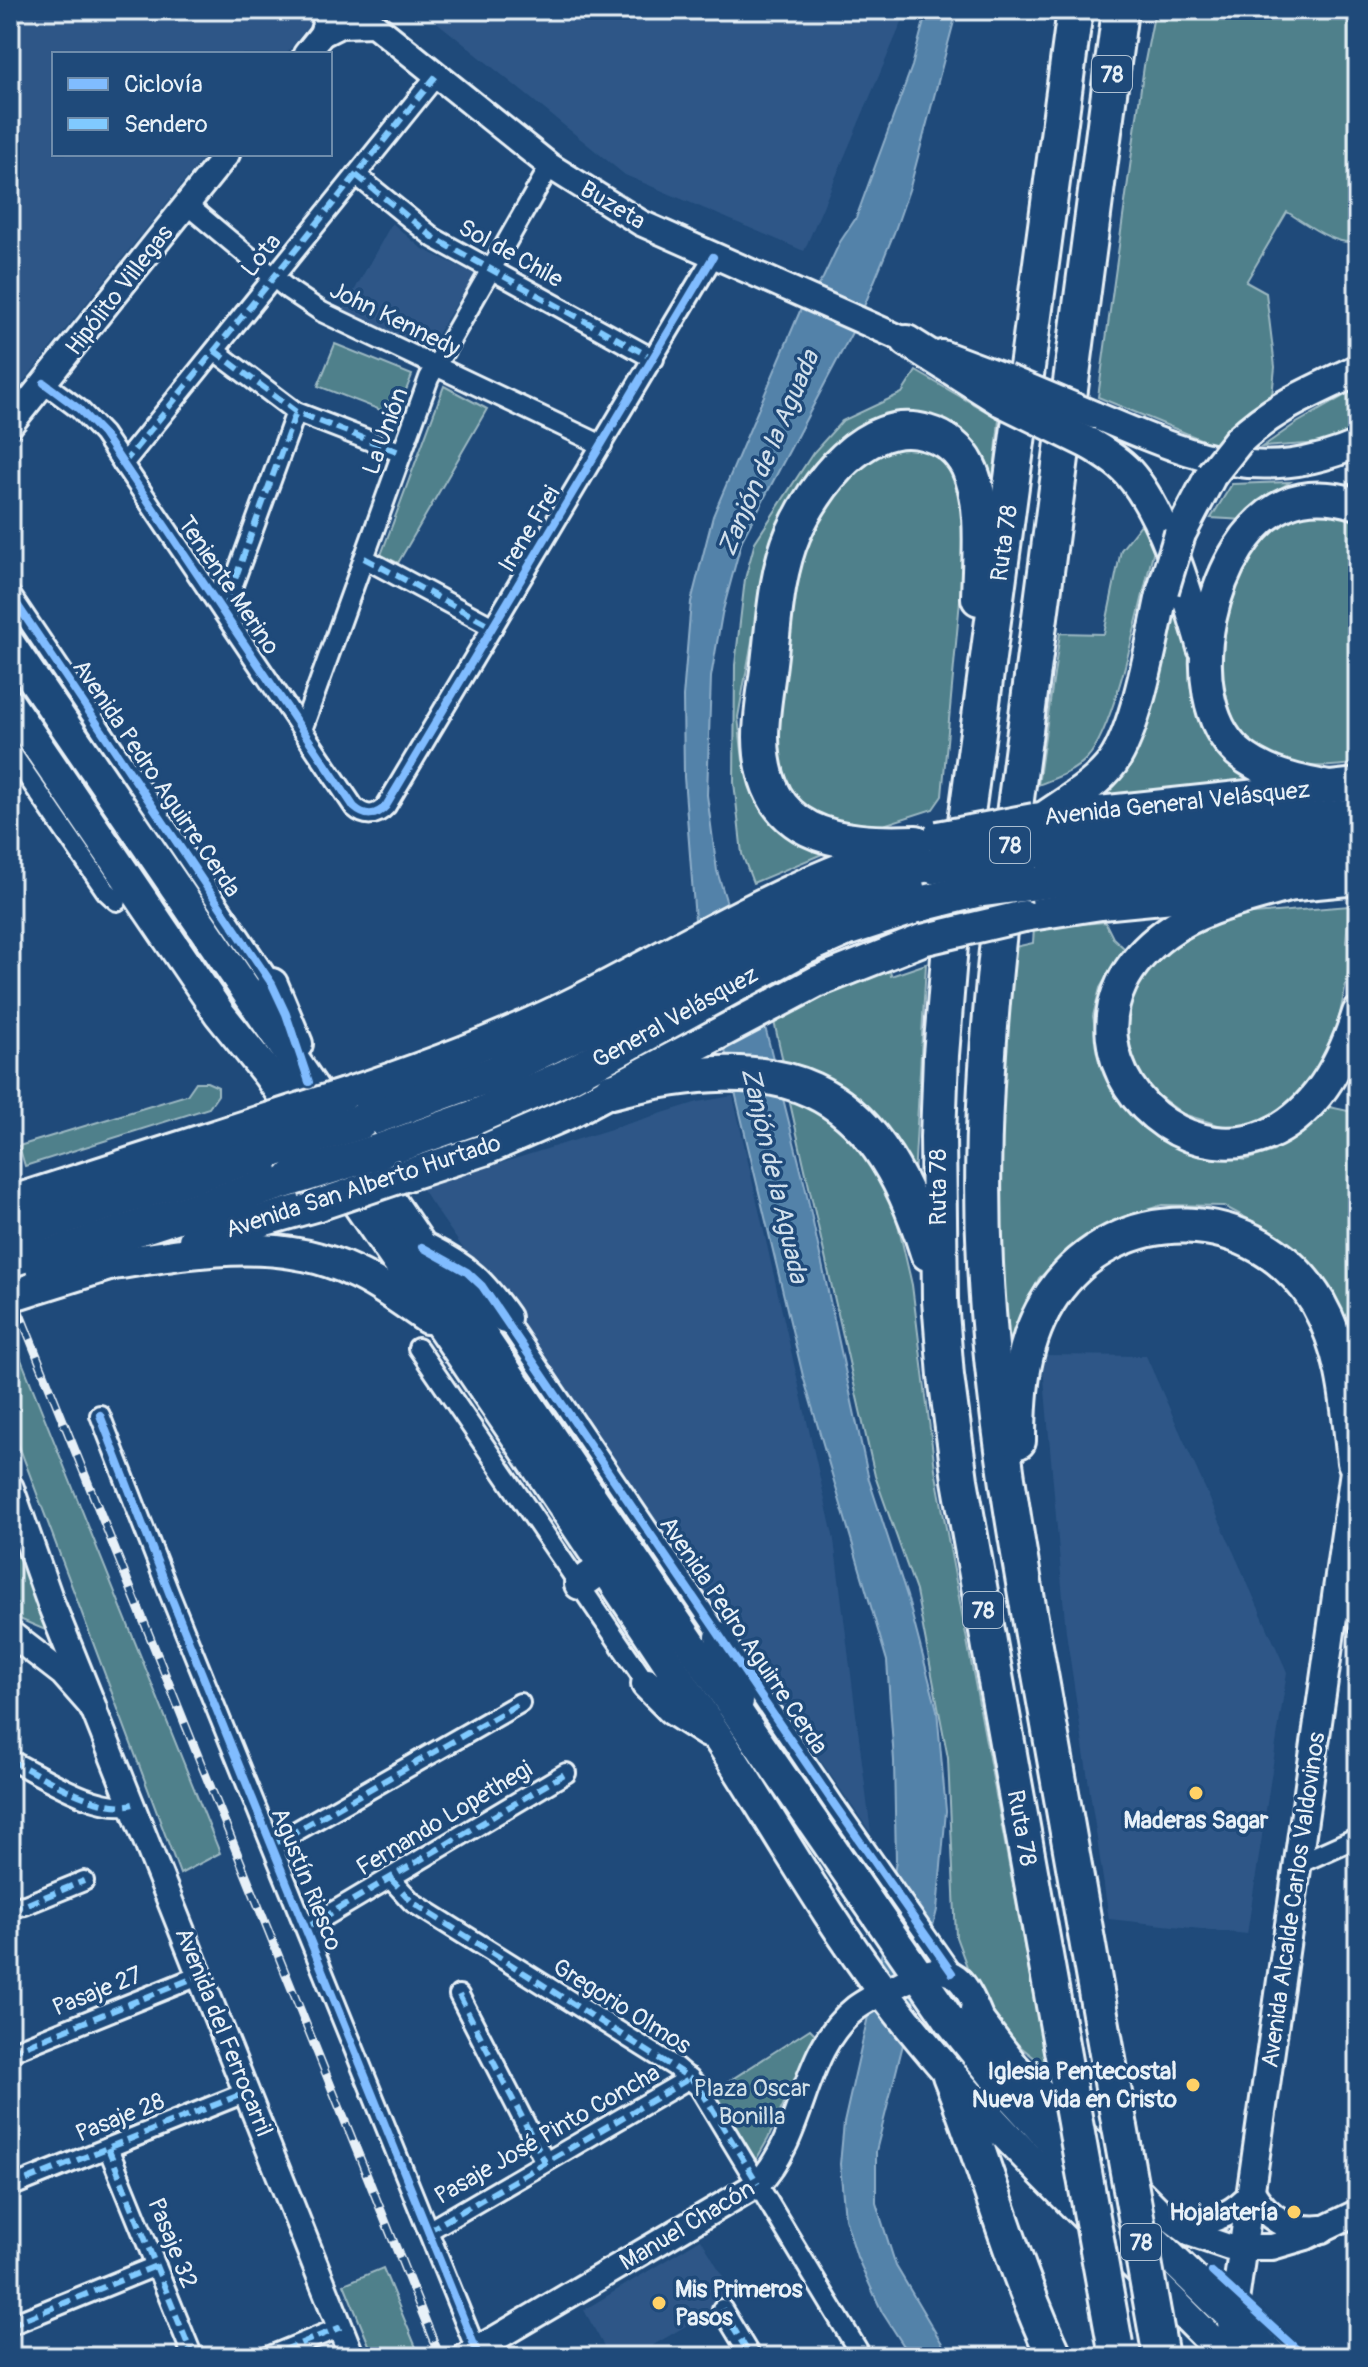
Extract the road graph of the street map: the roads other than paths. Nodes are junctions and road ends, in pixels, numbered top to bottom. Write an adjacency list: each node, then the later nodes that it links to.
1 (1075, 10): 34 (highway, Ruta 78 / 78)
2 (1120, 10): 64 (highway, Ruta 78 / 78)
3 (364, 17): 4 (street); 6 (street, Buzeta)
4 (326, 22): 5 (street)
5 (307, 52)
6 (436, 76): 8 (street, Buzeta); 9 (street, Lota)
7 (225, 156): 10 (street, Hipólito Villegas)
8 (550, 166): 11 (street, Buzeta); 12 (street, La Unión)
9 (356, 175): 12 (street, Sol de Chile); 13 (street, Lota)
10 (186, 204): 13 (street, John Kennedy); 19 (street, Hipólito Villegas)
11 (713, 257): 14 (street, Buzeta); 16 (street, Irene Frei)
12 (490, 269): 16 (street, Sol de Chile); 17 (street, La Unión)
13 (273, 277): 15 (street, Lota); 17 (street, John Kennedy)
14 (907, 341): 22 (main road, bridge)
15 (215, 351): 20 (street); 26 (street, Lota)
16 (654, 359): 24 (street, Irene Frei)
17 (435, 365): 24 (street, John Kennedy); 25 (street, La Unión)
18 (1358, 370): 41 (main road, bridge)
19 (44, 383): 21 (street, Hipólito Villegas); 26 (street, Teniente Merino)
20 (296, 412): 25 (street); 30 (street)
21 (10, 425)
22 (1091, 429): 23 (main road); 33 (main road)
23 (1358, 444)
24 (602, 445): 31 (street, Irene Frei)
25 (402, 453): 28 (street, La Unión)
26 (123, 464): 30 (street, Teniente Merino)
27 (1358, 504): 33 (main road)
28 (364, 558): 31 (street); 36 (street, La Unión)
29 (10, 594): 50 (street, Avenida Pedro Aguirre Cerda)
30 (223, 612): 36 (street, Teniente Merino)
31 (493, 627): 39 (street, Irene Frei)
32 (10, 645): 52 (main road, Avenida Pedro Aguirre Cerda)
33 (1204, 654): 38 (main road)
34 (988, 668): 42 (highway); 57 (highway, Ruta 78 / 78)
35 (10, 705): 47 (main road, Avenida Pedro Aguirre Cerda)
36 (302, 730): 39 (street, Teniente Merino)
37 (10, 751): 46 (street)
38 (1344, 786): 41 (main road, Avenida General Velásquez)
39 (372, 815)
40 (1358, 816): 41 (highway, General Velásquez)
41 (1038, 829): 42 (highway, General Velásquez, bridge)
42 (929, 849): 48 (highway, General Velásquez)
43 (1355, 865): 44 (main road); 45 (highway, General Velásquez)
44 (1291, 885): 45 (main road); 51 (main road)
45 (1027, 900): 48 (highway, General Velásquez, bridge); 53 (main road, Avenida San Alberto Hurtado, bridge)
46 (117, 901): 47 (main road)
47 (163, 931): 59 (main road, Avenida Pedro Aguirre Cerda)
48 (762, 935): 49 (highway, General Velásquez)
49 (688, 977): 55 (highway, General Velásquez, bridge); 55 (highway, General Velásquez, bridge)
50 (272, 984): 52 (main road)
51 (1358, 1013)
52 (309, 1082): 54 (main road, Avenida Pedro Aguirre Cerda)
53 (611, 1091): 56 (main road, Avenida San Alberto Hurtado, bridge); 57 (highway)
54 (422, 1247): 58 (main road); 73 (main road, Avenida Pedro Aguirre Cerda)
55 (15, 1255): 56 (main road, Avenida San Alberto Hurtado)
56 (107, 1265): 59 (main road)
57 (940, 1300): 107 (highway, Ruta 78 / 78, bridge)
58 (505, 1318): 69 (street, Avenida Pedro Aguirre Cerda)
59 (445, 1330): 65 (main road, Avenida Pedro Aguirre Cerda)
60 (418, 1348): 65 (street, Avenida Pedro Aguirre Cerda)
61 (100, 1415): 78 (street, Agustín Riesco)
62 (1357, 1455): 64 (highway); 66 (main road, Avenida Alcalde Carlos Valdovinos)
63 (10, 1488): 72 (main road)
64 (1018, 1553): 115 (highway, Ruta 78 / 78, bridge)
65 (592, 1575): 70 (street, Avenida Pedro Aguirre Cerda); 73 (main road, Avenida Pedro Aguirre Cerda)
66 (1338, 1582): 67 (street); 79 (main road, Avenida Alcalde Carlos Valdovinos)
67 (1358, 1624)
68 (10, 1633): 72 (street)
69 (721, 1637): 73 (main road); 85 (street, Avenida Pedro Aguirre Cerda)
70 (647, 1684): 73 (main road)
71 (520, 1703): 78 (street)
72 (93, 1708): 76 (street, Avenida del Ferrocarril)
73 (731, 1731): 85 (main road, Avenida Pedro Aguirre Cerda); 87 (main road, Avenida Pedro Aguirre Cerda)
74 (10, 1760): 76 (street)
75 (566, 1773): 80 (street, Fernando Lopethegi)
76 (133, 1804): 84 (street, Avenida del Ferrocarril)
77 (1358, 1837): 79 (street)
78 (272, 1845): 83 (street, Agustín Riesco)
79 (1298, 1864): 96 (main road, Avenida Alcalde Carlos Valdovinos)
80 (390, 1878): 83 (street, Fernando Lopethegi); 90 (street, Gregorio Olmos)
81 (84, 1881): 82 (street)
82 (10, 1907)
83 (306, 1928): 100 (street, Agustín Riesco)
84 (201, 1975): 88 (street, Pasaje 27); 91 (street, Avenida del Ferrocarril)
85 (937, 1976): 87 (street, Manuel Chacón); 98 (street); 104 (main road, Avenida Pedro Aguirre Cerda)
86 (459, 1995): 93 (street)
87 (871, 2000): 89 (main road, Avenida Pedro Aguirre Cerda); 94 (street, Manuel Chacón)
88 (10, 2052)
89 (950, 2075): 114 (highway); 116 (main road, Avenida Pedro Aguirre Cerda)
90 (690, 2078): 93 (street, Pasaje José Pinto Concha); 94 (street, Gregorio Olmos)
91 (247, 2092): 92 (street, Pasaje 28); 106 (street, Avenida del Ferrocarril)
92 (108, 2148): 95 (street, Pasaje 28); 102 (street, Pasaje 32)
93 (545, 2162): 100 (street, Pasaje José Pinto Concha)
94 (758, 2184): 108 (street, Manuel Chacón); 113 (street, Gregorio Olmos)
95 (10, 2187)
96 (1252, 2193): 98 (street); 99 (main road); 101 (main road, Avenida Alcalde Carlos Valdovinos)
97 (1358, 2212): 99 (street)
98 (1170, 2219): 101 (street)
99 (1322, 2229): 101 (street)
100 (428, 2231): 108 (street, Agustín Riesco)
101 (1243, 2249): 104 (main road, Avenida Alcalde Carlos Valdovinos)
102 (156, 2266): 105 (street); 109 (street, Pasaje 32)
103 (722, 2309): 112 (street)
104 (1232, 2319): 116 (main road, Avenida Alcalde Carlos Valdovinos); 117 (main road, Avenida Pedro Aguirre Cerda)
105 (10, 2325)
106 (341, 2327): 110 (street); 111 (street, Avenida del Ferrocarril)
107 (1116, 2350)
108 (473, 2355)
109 (193, 2357)
110 (267, 2357)
111 (352, 2357)
112 (751, 2357)
113 (862, 2357)
114 (1055, 2357)
115 (1161, 2357)
116 (1227, 2357)
117 (1273, 2357)

